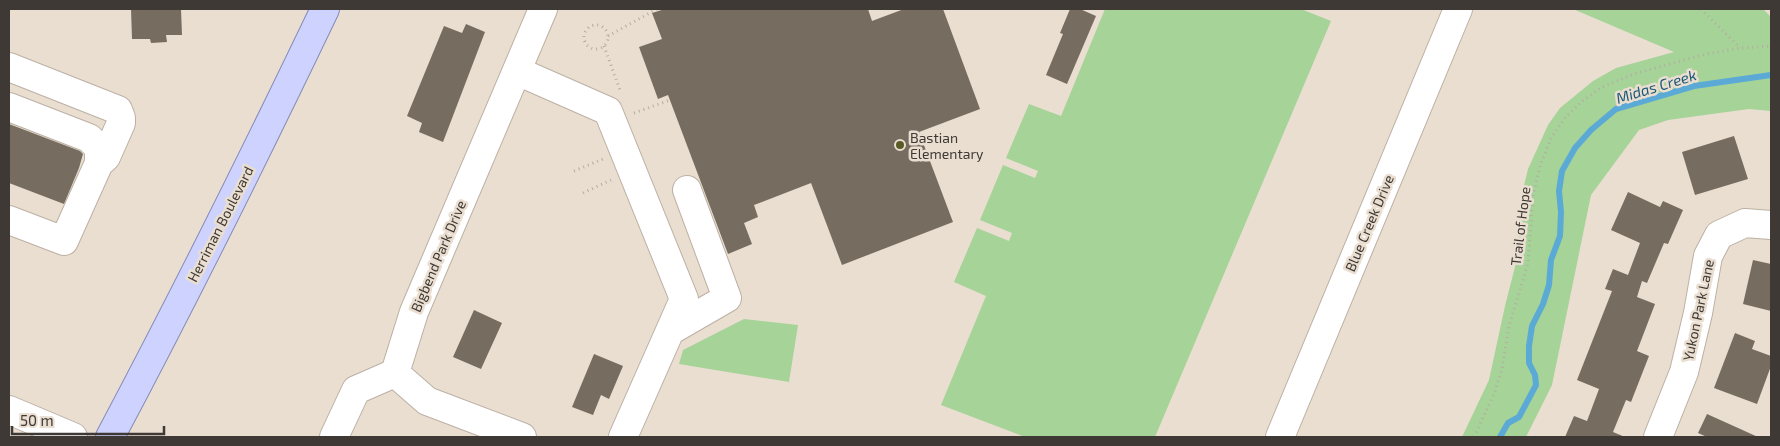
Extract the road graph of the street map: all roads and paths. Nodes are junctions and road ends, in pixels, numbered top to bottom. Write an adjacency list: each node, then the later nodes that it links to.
1 (325, 9): 29 (main road, Herriman Boulevard)
2 (543, 9): 11 (street, Bigbend Park Drive)
3 (657, 9): 6 (path)
4 (1458, 9): 33 (street, Blue Creek Drive)
5 (1701, 9): 9 (path)
6 (608, 36): 7 (path); 7 (path)
7 (604, 46): 12 (path)
8 (1771, 46): 9 (path, Trail of Hope)
9 (1740, 48): 34 (path, Trail of Hope)
10 (9, 67): 17 (street)
11 (517, 71): 24 (street); 25 (street, Bigbend Park Drive)
12 (621, 95)
13 (670, 100): 15 (path)
14 (9, 107): 17 (street)
15 (628, 115)
16 (608, 157): 18 (path)
17 (99, 162): 22 (street)
18 (574, 171)
19 (616, 178): 21 (path)
20 (687, 190): 24 (street)
21 (583, 193)
22 (9, 220)
23 (1771, 225): 35 (street, Yukon Park Lane)
24 (670, 331): 32 (street)
25 (395, 373): 27 (street); 30 (street)
26 (9, 410): 28 (street)
27 (462, 427): 31 (street)
28 (73, 437)
29 (110, 437)
30 (334, 437)
31 (522, 437)
32 (623, 437)
33 (1280, 437)
34 (1474, 437)
35 (1658, 437)

